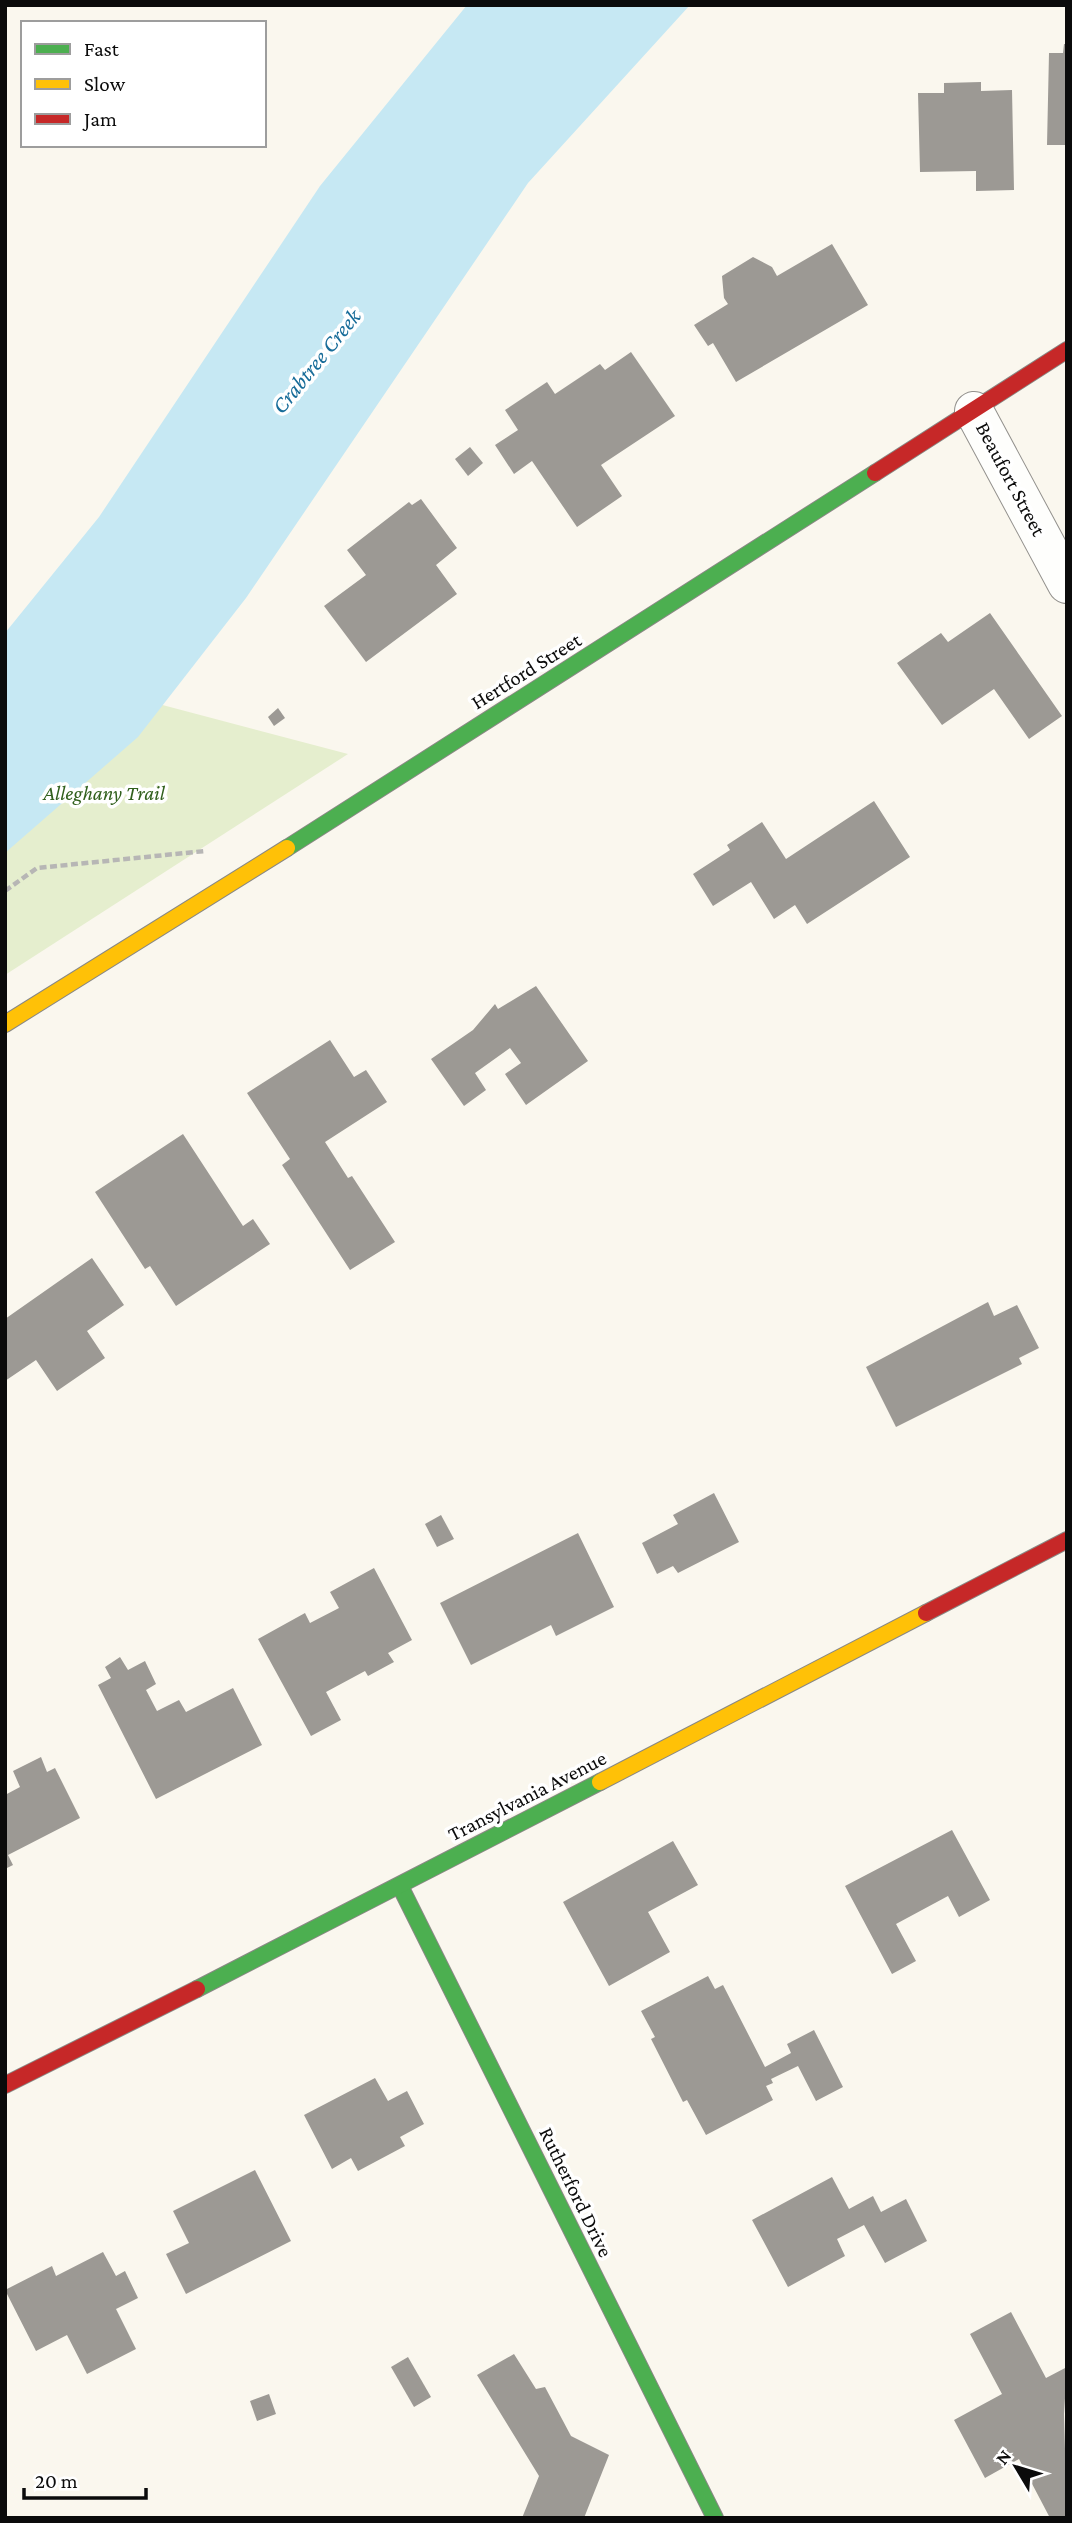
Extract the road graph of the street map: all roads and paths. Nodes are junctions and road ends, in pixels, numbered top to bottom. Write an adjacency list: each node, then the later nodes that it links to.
1 (1067, 350): 2 (street, Hertford Street)
2 (974, 411): 3 (street, Beaufort Street); 6 (street, Hertford Street)
3 (1067, 584)
4 (214, 850): 5 (path)
5 (5, 891)
6 (5, 1024)
7 (1067, 1540): 8 (street, Transylvania Avenue)
8 (400, 1886): 9 (street, Transylvania Avenue); 10 (street, Rutherford Drive)
9 (5, 2085)
10 (715, 2518)

